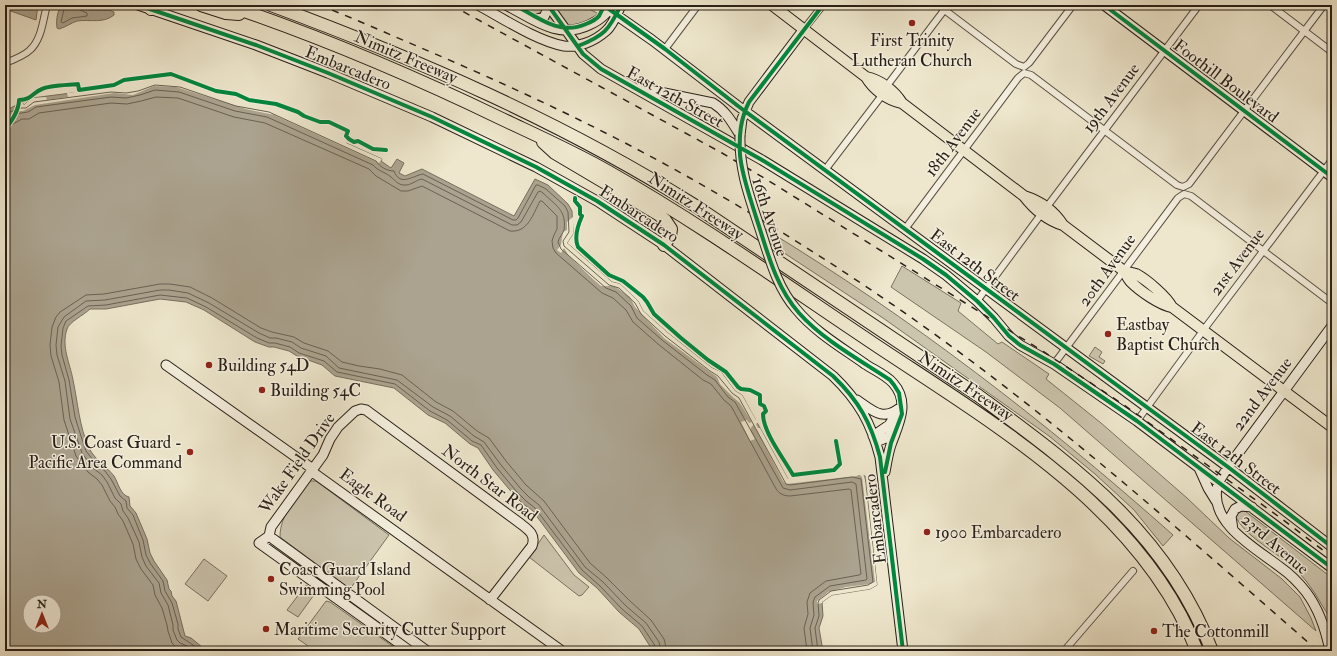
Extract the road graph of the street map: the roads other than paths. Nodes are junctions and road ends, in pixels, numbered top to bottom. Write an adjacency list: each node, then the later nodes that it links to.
1 (46, 5): 31 (street)
2 (138, 5): 19 (main road, Embarcadero)
3 (201, 5): 22 (highway)
4 (227, 5): 22 (highway, Nimitz Freeway)
5 (271, 5): 87 (highway, Nimitz Freeway)
6 (478, 5): 27 (main road)
7 (506, 5): 23 (main road)
8 (621, 5): 20 (main road)
9 (698, 5): 28 (street)
10 (772, 5): 24 (main road)
11 (822, 5): 24 (street, 16th Avenue)
12 (938, 5): 21 (street)
13 (1073, 5): 32 (street, 18th Avenue)
14 (1104, 5): 29 (main road, Foothill Boulevard)
15 (1199, 5): 29 (street, 19th Avenue)
16 (1270, 5): 26 (street)
17 (1324, 5): 26 (street, 20th Avenue)
18 (549, 6): 23 (main road); 25 (main road, East 12th Street)
19 (150, 7): 48 (main road, Embarcadero)
20 (610, 8): 25 (main road); 27 (main road); 28 (main road, East 12th Street)
21 (946, 8): 32 (street); 34 (street)
22 (258, 16): 39 (highway, Nimitz Freeway)
23 (534, 20): 25 (main road)
24 (804, 29): 34 (main road); 36 (main road, 16th Avenue)
25 (567, 31): 27 (main road, East 12th Street)
26 (1304, 32): 30 (street); 35 (street, 20th Avenue)
27 (578, 46): 33 (main road, East 12th Street)
28 (665, 49): 36 (main road, East 12th Street)
29 (1164, 50): 35 (main road, Foothill Boulevard); 38 (street, 19th Avenue)
30 (1332, 52)
31 (5, 63)
32 (1024, 70): 38 (street); 40 (street, 18th Avenue)
33 (627, 85): 37 (main road); 52 (main road, East 12th Street)
34 (884, 90): 40 (main road); 42 (street)
35 (1244, 110): 43 (main road, Foothill Boulevard); 45 (street, 20th Avenue)
36 (745, 111): 37 (main road, 16th Avenue); 42 (main road, East 12th Street)
37 (738, 131): 61 (main road, 16th Avenue, bridge)
38 (1104, 131): 45 (street); 46 (street, 19th Avenue)
39 (537, 135): 48 (highway); 86 (highway, Nimitz Freeway)
40 (964, 151): 46 (main road); 47 (street, 18th Avenue)
41 (1332, 160): 43 (street, 21st Avenue)
42 (826, 170): 47 (main road, East 12th Street)
43 (1324, 171): 44 (main road, Foothill Boulevard); 49 (street, 21st Avenue)
44 (1332, 177)
45 (1184, 191): 49 (street); 50 (street, 20th Avenue)
46 (1044, 210): 50 (main road); 51 (street, 19th Avenue)
47 (905, 229): 51 (main road, East 12th Street)
48 (664, 245): 60 (main road, Embarcadero)
49 (1264, 251): 53 (street); 55 (street, 21st Avenue)
50 (1124, 271): 55 (main road); 56 (street, 20th Avenue)
51 (985, 289): 52 (street, 19th Avenue); 56 (main road, East 12th Street)
52 (977, 302): 57 (main road, East 12th Street)
53 (1332, 303)
54 (1332, 326): 59 (main road, 22nd Avenue)
55 (1203, 331): 59 (main road); 62 (street, 21st Avenue)
56 (1066, 349): 57 (street, 20th Avenue); 62 (main road, East 12th Street)
57 (1054, 364): 64 (main road, East 12th Street)
58 (166, 366): 70 (main road, Eagle Road)
59 (1284, 391): 65 (main road); 69 (main road, 22nd Avenue)
60 (853, 397): 61 (main road); 67 (main road, Embarcadero)
61 (901, 407): 66 (main road); 67 (main road)
62 (1147, 407): 64 (street, 21st Avenue); 69 (main road, East 12th Street)
63 (366, 410): 70 (main road, Wake Field Drive); 80 (main road, North Star Road)
64 (1137, 421): 68 (main road, East 12th Street)
65 (1332, 428)
66 (897, 429): 67 (main road); 71 (main road)
67 (875, 439): 71 (main road, Embarcadero)
68 (1198, 466): 72 (main road, East 12th Street); 73 (main road, 23rd Avenue)
69 (1228, 467): 72 (main road, 22nd Avenue); 77 (main road, East 12th Street)
70 (311, 471): 76 (main road, Wake Field Drive); 80 (main road, Eagle Road)
71 (884, 482): 84 (main road, Embarcadero)
72 (1219, 482): 73 (main road); 74 (main road, East 12th Street)
73 (1217, 502): 75 (main road, 23rd Avenue)
74 (1253, 508): 75 (main road); 78 (main road, East 12th Street)
75 (1233, 530): 88 (main road, 23rd Avenue)
76 (269, 536): 81 (main road, Wake Field Drive); 82 (main road)
77 (1332, 547)
78 (1332, 568)
79 (1134, 571): 85 (street)
80 (490, 600): 83 (main road, Eagle Road)
81 (410, 651)
82 (427, 651)
83 (562, 651)
84 (904, 651)
85 (1064, 651)
86 (1197, 651)
87 (1212, 651)
88 (1330, 651)

